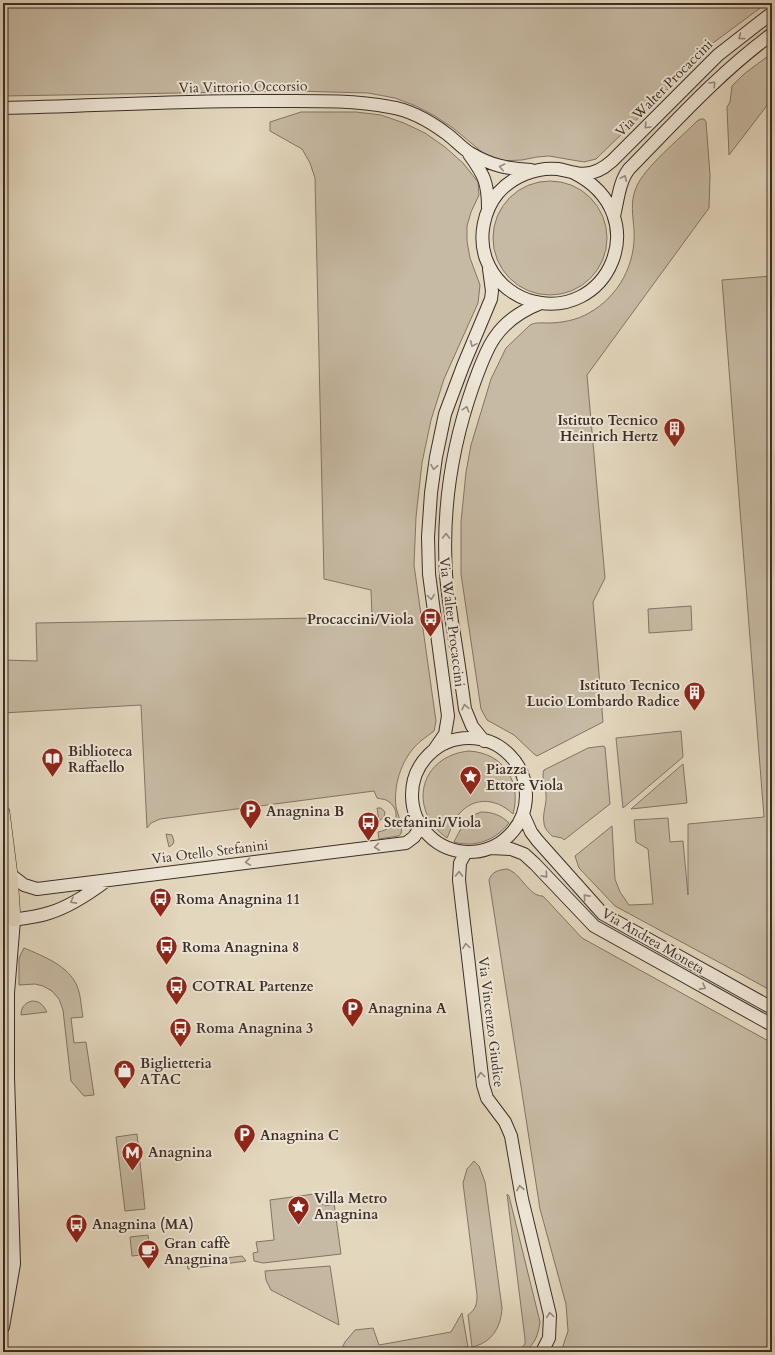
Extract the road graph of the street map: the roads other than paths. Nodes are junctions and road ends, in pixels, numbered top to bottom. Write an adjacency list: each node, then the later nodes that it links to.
1 (772, 13): 6 (street, Via Walter Procaccini, one-way to 6)
2 (772, 34): 8 (street, Via Walter Procaccini, one-way to 2)
3 (3, 108): 4 (street, Via Vittorio Occorsio)
4 (469, 153): 5 (street, Via Vittorio Occorsio, one-way to 4); 7 (street, Via Vittorio Occorsio)
5 (538, 170): 6 (street, Via Walter Procaccini); 7 (street, Via Walter Procaccini)
6 (574, 173): 8 (street, Via Walter Procaccini)
7 (488, 209): 9 (street, Via Walter Procaccini)
8 (614, 216): 10 (street, Via Walter Procaccini)
9 (489, 264): 10 (street, Via Walter Procaccini); 12 (street, Via Walter Procaccini, one-way to 12)
10 (541, 303): 11 (street, Via Walter Procaccini, one-way to 10)
11 (484, 741): 12 (street); 14 (street)
12 (434, 750): 15 (street)
13 (3, 812): 17 (main road)
14 (523, 814): 16 (street); 25 (street, Via Andrea Moneta, one-way to 14)
15 (421, 826): 18 (street); 21 (street, Via Otello Stefanini, one-way to 21)
16 (491, 848): 18 (street); 26 (street, Via Andrea Moneta, one-way to 26)
17 (8, 850): 19 (main road); 20 (main road)
18 (466, 852): 30 (street, Via Vincenzo Giudice, one-way to 18)
19 (3, 864)
20 (11, 876): 21 (street); 22 (main road)
21 (106, 881): 22 (street, Via Otello Stefanini, one-way to 22)
22 (8, 920): 24 (street)
23 (3, 969): 24 (street)
24 (8, 993): 27 (street)
25 (772, 1008)
26 (772, 1025)
27 (12, 1230): 28 (street); 29 (street)
28 (3, 1251)
29 (3, 1327)
30 (542, 1352)

